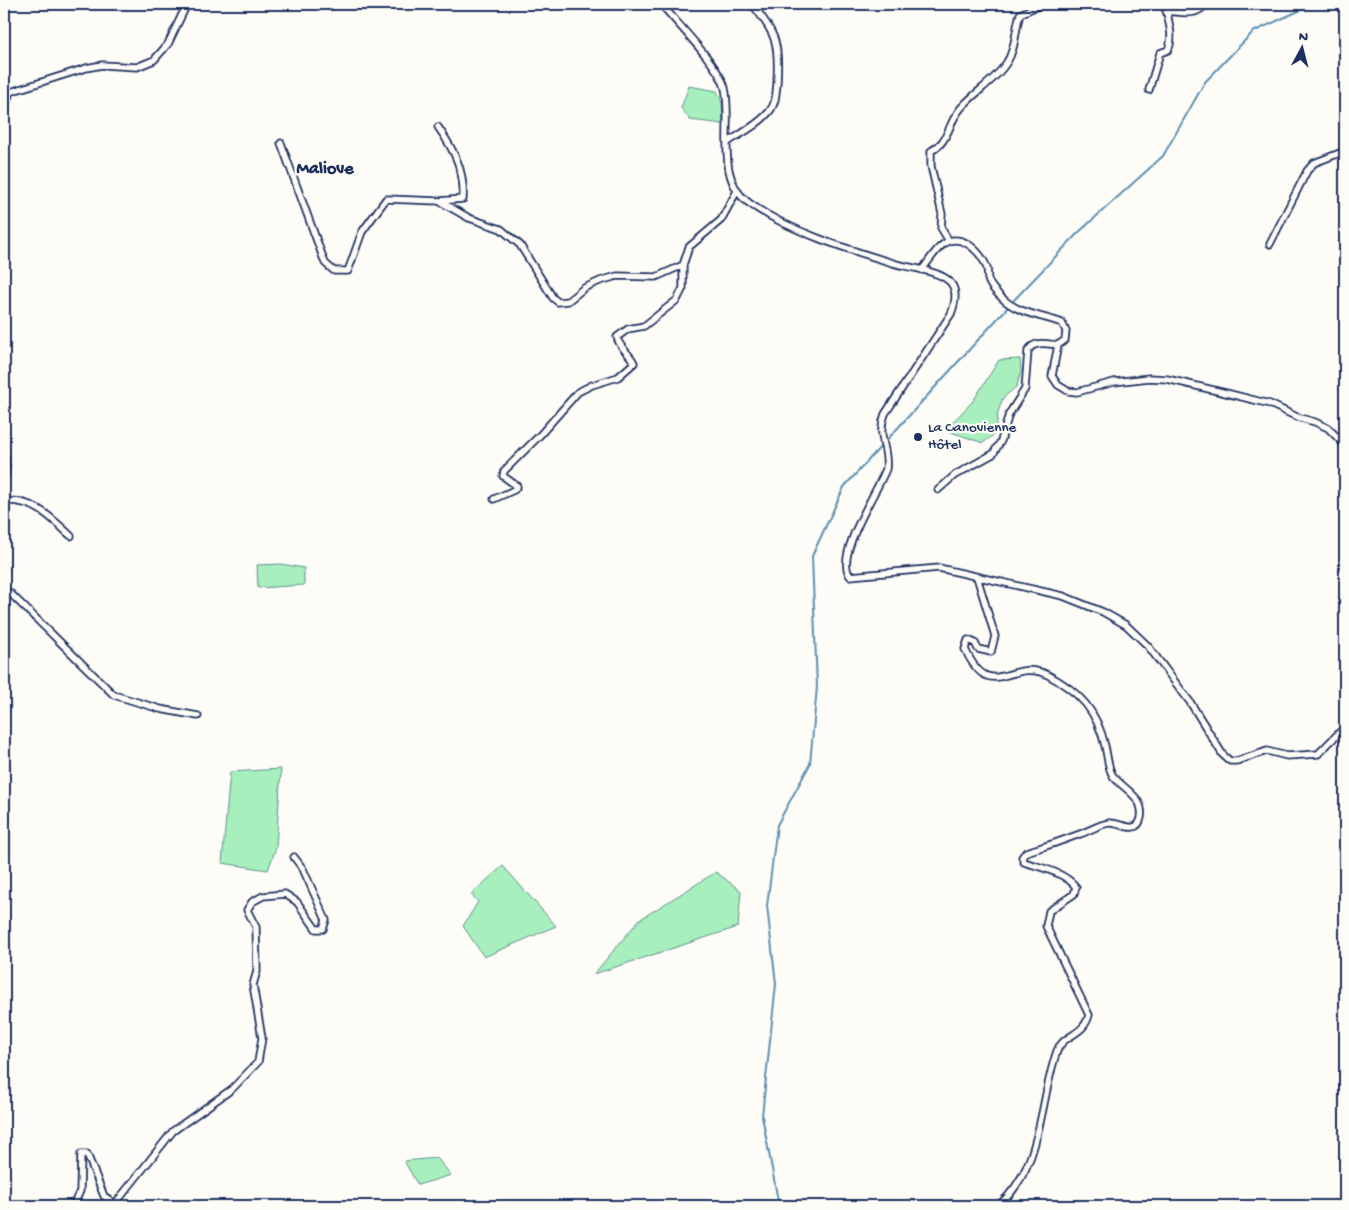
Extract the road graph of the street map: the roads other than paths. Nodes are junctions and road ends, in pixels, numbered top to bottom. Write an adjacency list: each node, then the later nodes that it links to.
1 (187, 4): 9 (street)
2 (661, 4): 11 (street)
3 (752, 4): 11 (street)
4 (1048, 4): 16 (street)
5 (1165, 4): 7 (street)
6 (1206, 4): 7 (street)
7 (1166, 11): 8 (street)
8 (1149, 90)
9 (4, 110)
10 (438, 127): 15 (street)
11 (728, 142): 14 (street)
12 (280, 143): 15 (street)
13 (1345, 151): 17 (street)
14 (737, 191): 18 (street); 19 (street)
15 (439, 201): 18 (street)
16 (949, 241): 19 (street); 20 (street)
17 (1270, 244)
18 (683, 265): 26 (street)
19 (922, 270): 28 (street)
20 (1058, 345): 22 (street); 24 (street)
21 (4, 439): 23 (street)
22 (1345, 445)
23 (4, 480)
24 (938, 490)
25 (4, 496): 27 (street)
26 (494, 499)
27 (70, 536)
28 (977, 577): 31 (street); 34 (street)
29 (4, 594): 30 (street)
30 (198, 716)
31 (1345, 727)
32 (294, 858): 33 (street)
33 (73, 1206)
34 (998, 1206)

